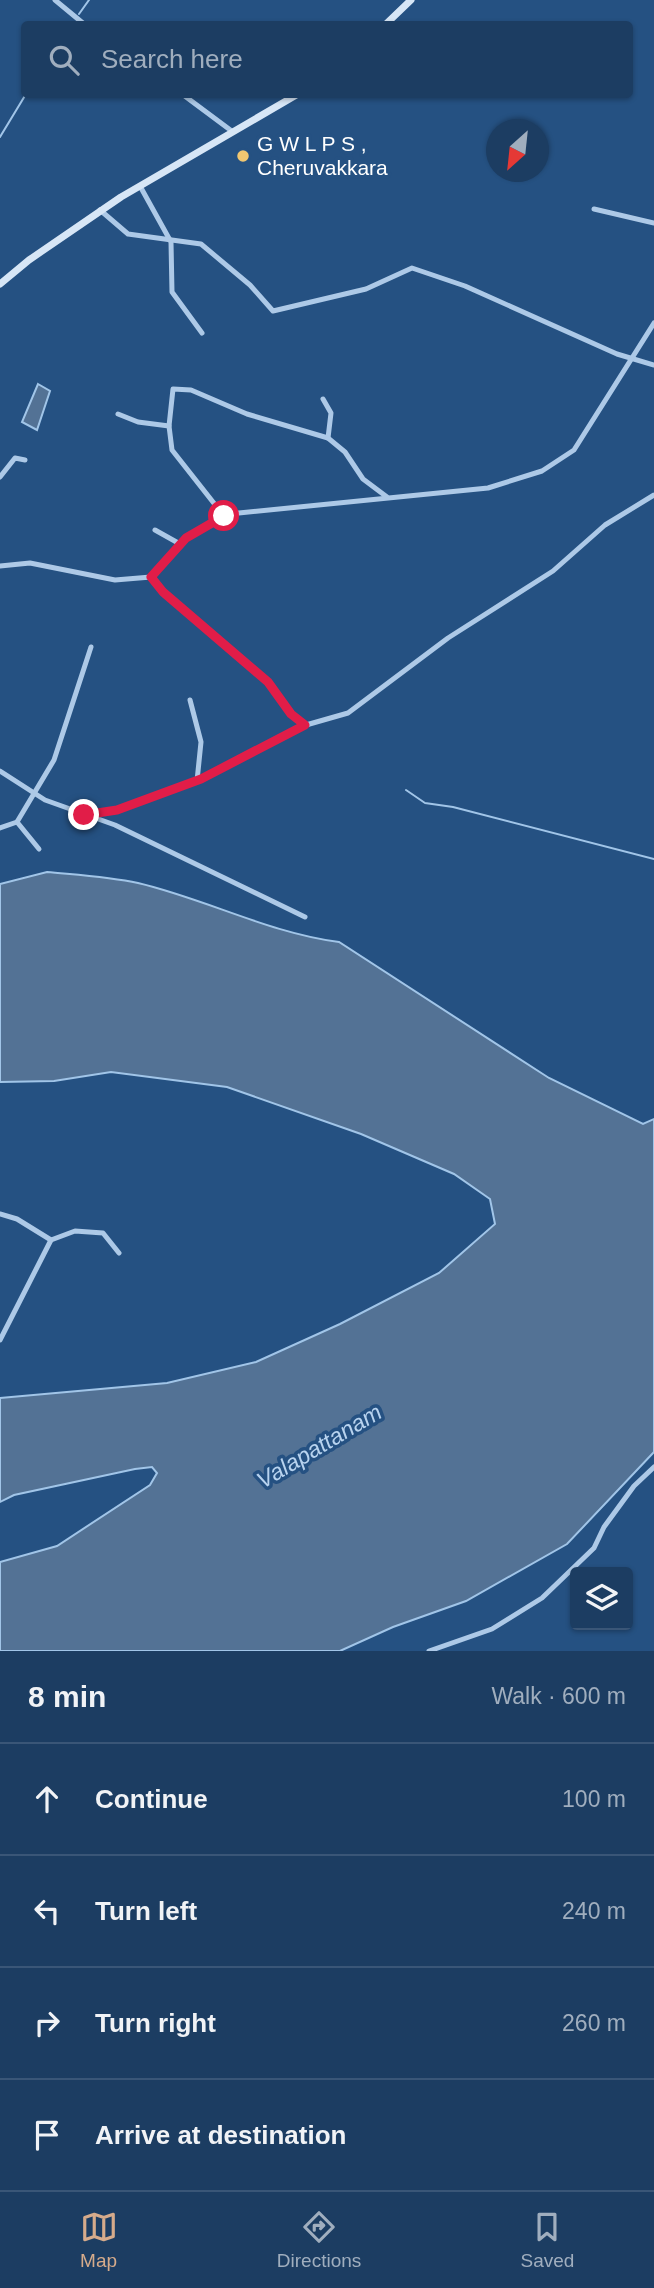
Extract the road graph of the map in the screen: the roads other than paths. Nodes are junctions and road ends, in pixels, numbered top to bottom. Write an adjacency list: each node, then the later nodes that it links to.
1 (55, 0): 3 (street)
2 (411, 0): 4 (main road)
3 (80, 21)
4 (389, 21)
5 (187, 98): 7 (street)
6 (291, 98): 7 (main road)
7 (233, 132): 8 (main road)
8 (140, 186): 10 (main road); 12 (street)
9 (594, 209): 11 (street)
10 (100, 210): 12 (street); 13 (main road)
11 (654, 223)
12 (171, 243): 15 (street); 16 (street)
13 (0, 284)
14 (654, 323): 16 (street)
15 (202, 333)
16 (632, 358): 17 (street); 25 (street)
17 (654, 365)
18 (323, 399): 21 (street)
19 (118, 414): 20 (street)
20 (169, 426): 21 (street); 26 (street)
21 (328, 438): 25 (street)
22 (25, 460): 23 (street)
23 (0, 477)
24 (654, 495): 33 (street)
25 (387, 497): 26 (street)
26 (224, 516): 28 (street)
27 (155, 530): 28 (street)
28 (180, 544): 30 (street)
29 (0, 566): 30 (street)
30 (151, 577): 33 (street)
31 (91, 647): 36 (street)
32 (190, 700): 35 (street)
33 (305, 725): 35 (street)
34 (0, 771): 36 (street)
35 (197, 781): 37 (street)
36 (35, 795): 37 (street); 38 (street)
37 (84, 815): 41 (street)
38 (17, 822): 39 (street); 40 (street)
39 (0, 828)
40 (39, 849)
41 (305, 917)
42 (0, 1214): 43 (street)
43 (51, 1240): 44 (street); 45 (street)
44 (119, 1253)
45 (0, 1340)
46 (654, 1467): 47 (street)
47 (429, 1651)

